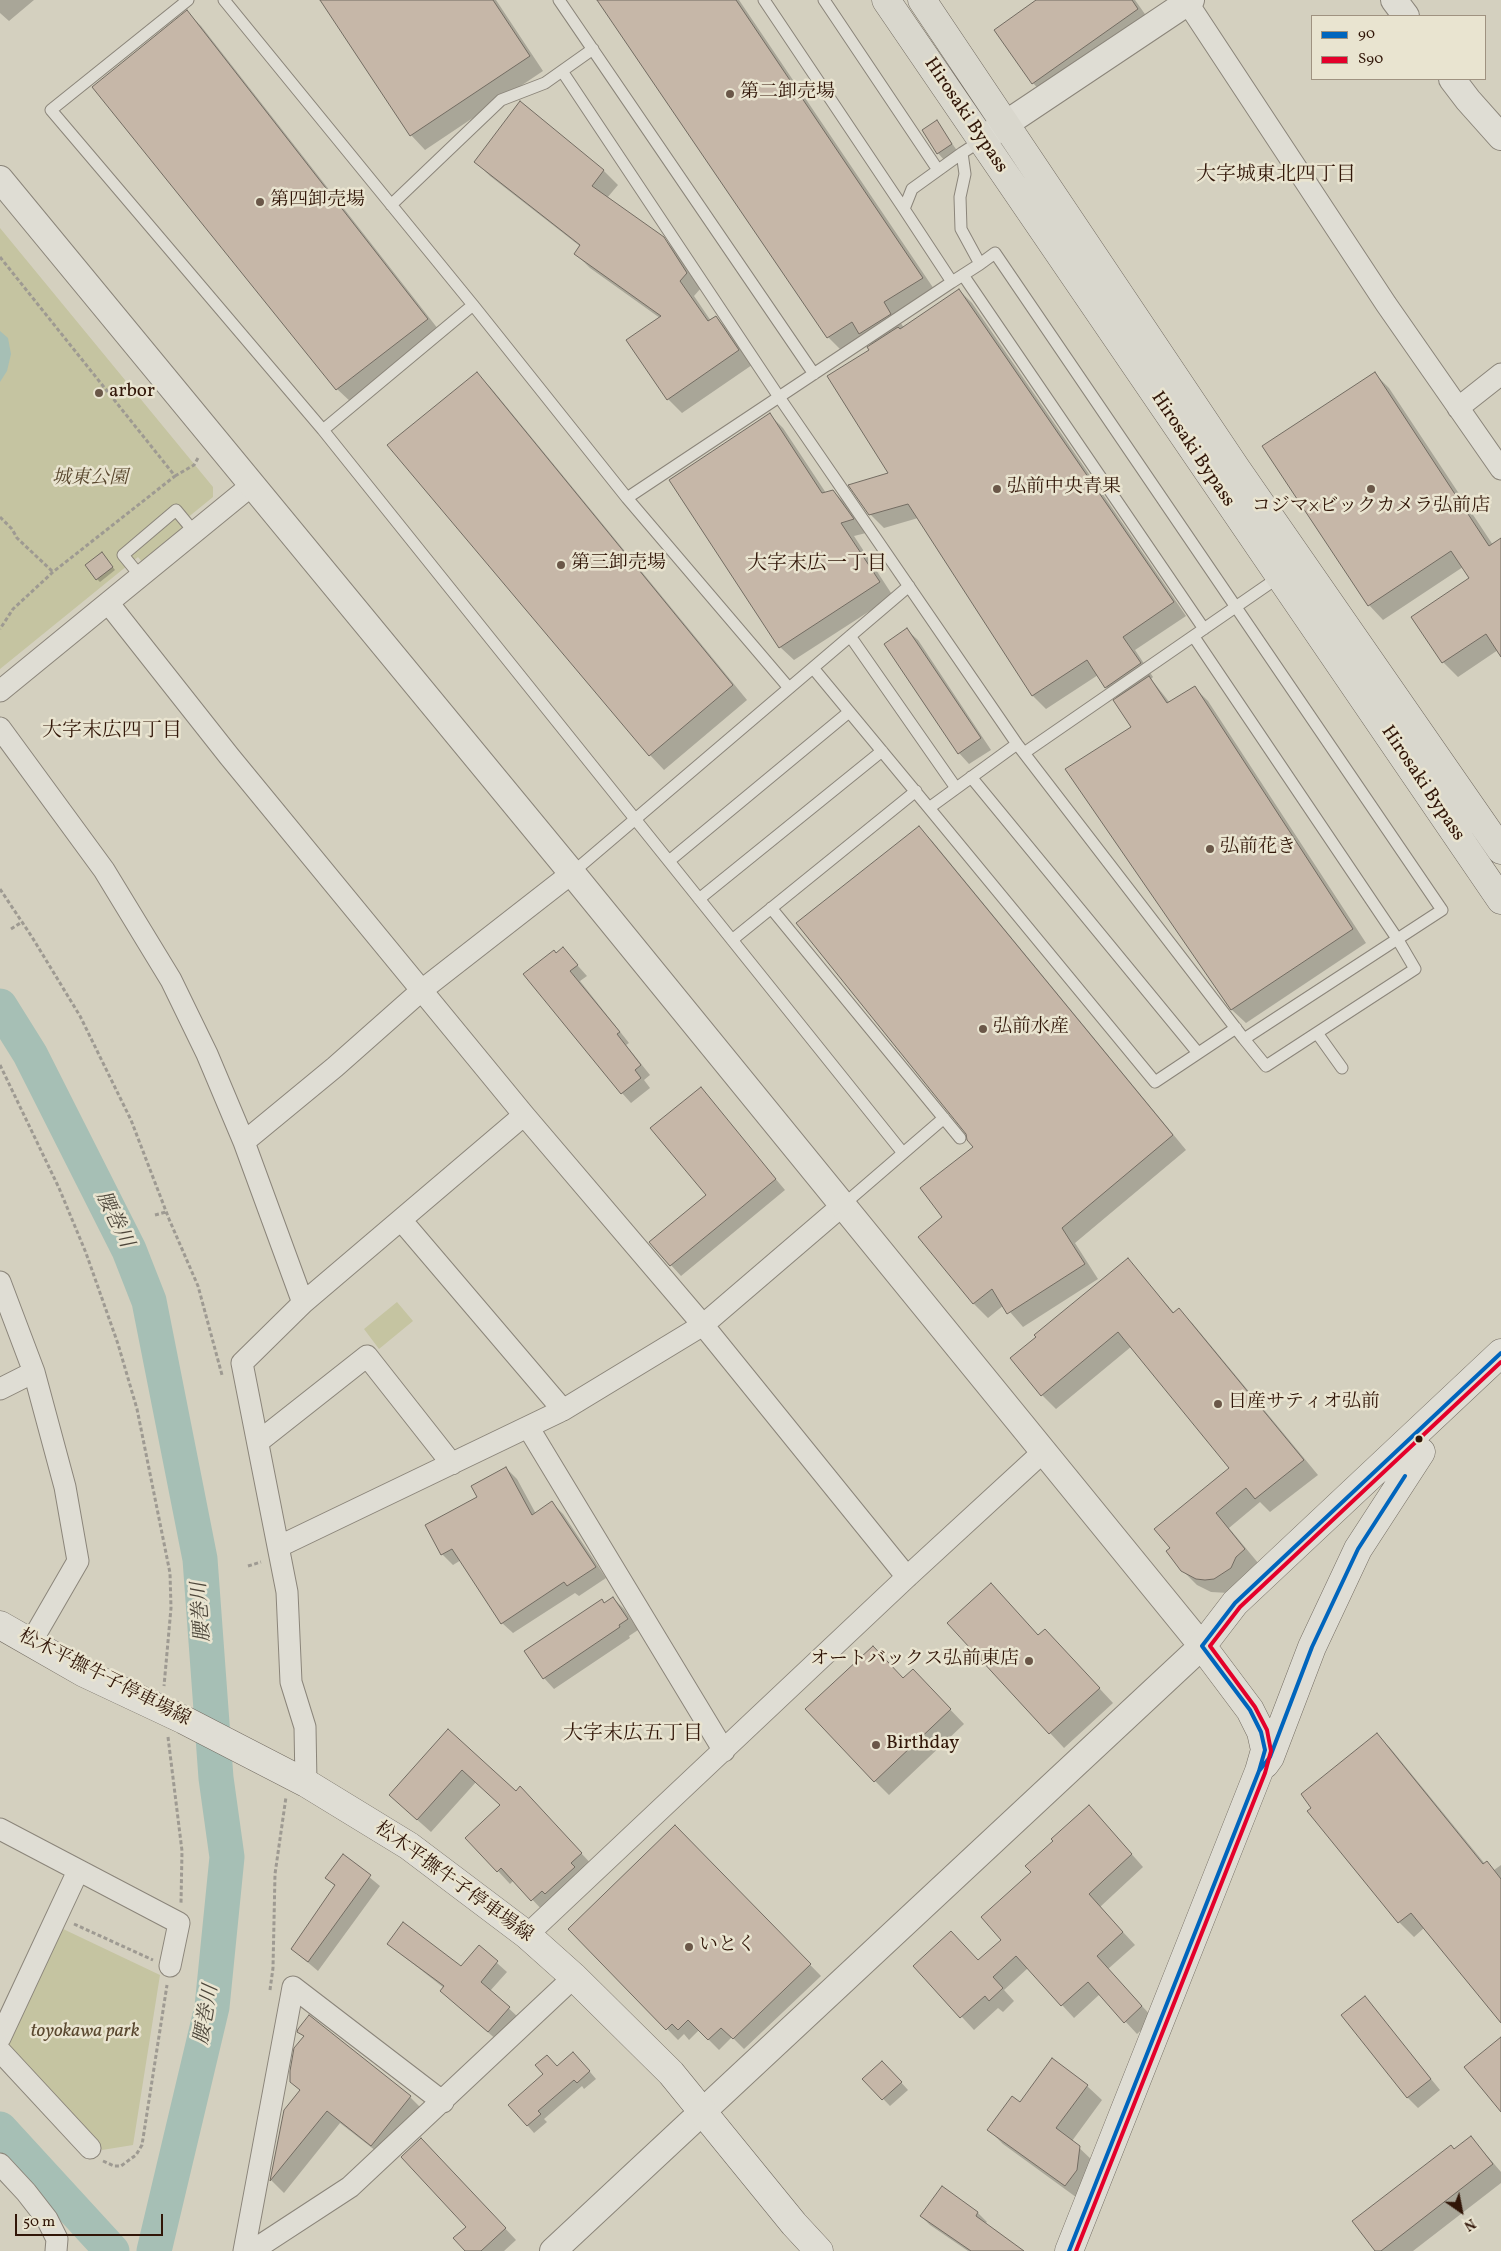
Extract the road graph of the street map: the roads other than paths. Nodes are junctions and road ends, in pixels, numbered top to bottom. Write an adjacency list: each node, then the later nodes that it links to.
1 (188, 0): 29 (lane)
2 (224, 0): 19 (lane)
3 (559, 0): 11 (lane)
4 (764, 0): 20 (lane)
5 (824, 0): 17 (lane)
6 (886, 0): 16 (highway, Hirosaki Bypass)
7 (922, 0): 14 (highway, Hirosaki Bypass)
8 (1394, 0): 10 (street)
9 (1189, 1): 14 (street); 28 (street)
10 (1405, 15)
11 (593, 49): 12 (lane); 25 (lane)
12 (562, 71): 19 (lane); 27 (lane)
13 (1453, 80): 15 (street)
14 (1004, 124): 16 (street); 55 (highway, Hirosaki Bypass)
15 (1501, 137)
16 (972, 147): 17 (lane); 21 (lane); 34 (highway, Hirosaki Bypass)
17 (938, 170): 20 (lane)
18 (0, 179): 31 (street)
19 (391, 205): 24 (lane)
20 (904, 209): 23 (lane)
21 (980, 264): 22 (lane); 38 (lane)
22 (963, 275): 23 (lane); 39 (lane)
23 (952, 282): 25 (lane)
24 (472, 305): 29 (lane); 32 (lane)
25 (814, 374): 27 (lane)
26 (1501, 374): 28 (street)
27 (779, 397): 32 (lane); 36 (lane)
28 (1458, 408): 30 (street)
29 (323, 430): 54 (lane)
30 (1501, 469)
31 (252, 485): 33 (street); 57 (street)
32 (627, 498): 43 (lane)
33 (195, 533): 35 (street); 35 (lane)
34 (1279, 576): 38 (lane); 59 (highway, Hirosaki Bypass)
35 (141, 577): 37 (street)
36 (909, 586): 40 (lane); 47 (lane)
37 (108, 604): 44 (street); 63 (street)
38 (1236, 606): 39 (lane); 62 (lane)
39 (1204, 629): 41 (lane)
40 (850, 636): 42 (lane); 51 (lane)
41 (1194, 638): 49 (lane); 62 (lane)
42 (813, 668): 43 (lane); 45 (lane)
43 (789, 688): 54 (lane)
44 (0, 691)
45 (849, 712): 48 (lane); 56 (lane)
46 (0, 728): 72 (street)
47 (1017, 744): 49 (lane); 50 (lane)
48 (882, 751): 52 (lane); 58 (lane)
49 (1024, 754): 64 (lane)
50 (971, 777): 51 (lane); 67 (lane)
51 (956, 788): 53 (lane)
52 (916, 791): 53 (lane); 60 (lane)
53 (929, 808): 67 (lane)
54 (635, 819): 56 (lane); 57 (lane)
55 (1501, 850)
56 (669, 861): 58 (lane)
57 (572, 873): 63 (street); 74 (street)
58 (699, 899): 61 (lane)
59 (1501, 900)
60 (771, 908): 61 (lane); 70 (lane)
61 (732, 940): 73 (lane)
62 (1398, 940): 65 (lane); 66 (lane)
63 (422, 990): 69 (street); 72 (street)
64 (1236, 1028): 66 (lane); 67 (lane)
65 (1317, 1033): 66 (lane); 68 (lane)
66 (1244, 1039)
67 (1198, 1053)
68 (1342, 1068)
69 (524, 1115): 75 (street); 78 (street)
70 (944, 1118): 71 (lane); 73 (lane)
71 (960, 1138)
72 (244, 1142): 77 (street)
73 (903, 1153): 74 (lane)
74 (843, 1205): 78 (street); 86 (street)
75 (401, 1220): 77 (street); 83 (street)
76 (0, 1282): 80 (street)
77 (303, 1303): 85 (street)
78 (703, 1325): 83 (street); 90 (street)
79 (1501, 1353): 93 (main road)
80 (34, 1372): 82 (street); 92 (street)
81 (1501, 1377): 87 (main road)
82 (0, 1389)
83 (563, 1410): 84 (street)
84 (528, 1427): 88 (street); 94 (street)
85 (258, 1442): 88 (street); 89 (street)
86 (1043, 1452): 90 (street); 93 (street)
87 (1421, 1452): 93 (main road); 95 (main road)
88 (452, 1464): 89 (street)
89 (270, 1550): 96 (street)
90 (907, 1577): 94 (street)
91 (0, 1625): 92 (main road, 松木平撫牛子停車場線)
92 (30, 1644): 96 (main road, 松木平撫牛子停車場線)
93 (1202, 1646): 95 (main road); 105 (street)
94 (724, 1750): 99 (street)
95 (1259, 1771): 113 (main road)
96 (298, 1778): 99 (main road, 松木平撫牛子停車場線)
97 (0, 1830): 98 (street)
98 (78, 1871): 100 (street); 102 (street)
99 (527, 1935): 101 (main road, 松木平撫牛子停車場線)
100 (166, 1970)
101 (574, 1977): 104 (street); 105 (main road, 松木平撫牛子停車場線)
102 (0, 2038)
103 (0, 2051): 106 (street)
104 (442, 2102): 109 (street); 110 (street)
105 (703, 2111): 111 (street); 112 (main road, 松木平撫牛子停車場線)
106 (90, 2148)
107 (0, 2164): 108 (street)
108 (56, 2251)
109 (244, 2251)
110 (252, 2251)
111 (554, 2251)
112 (819, 2251)
113 (1069, 2251)

